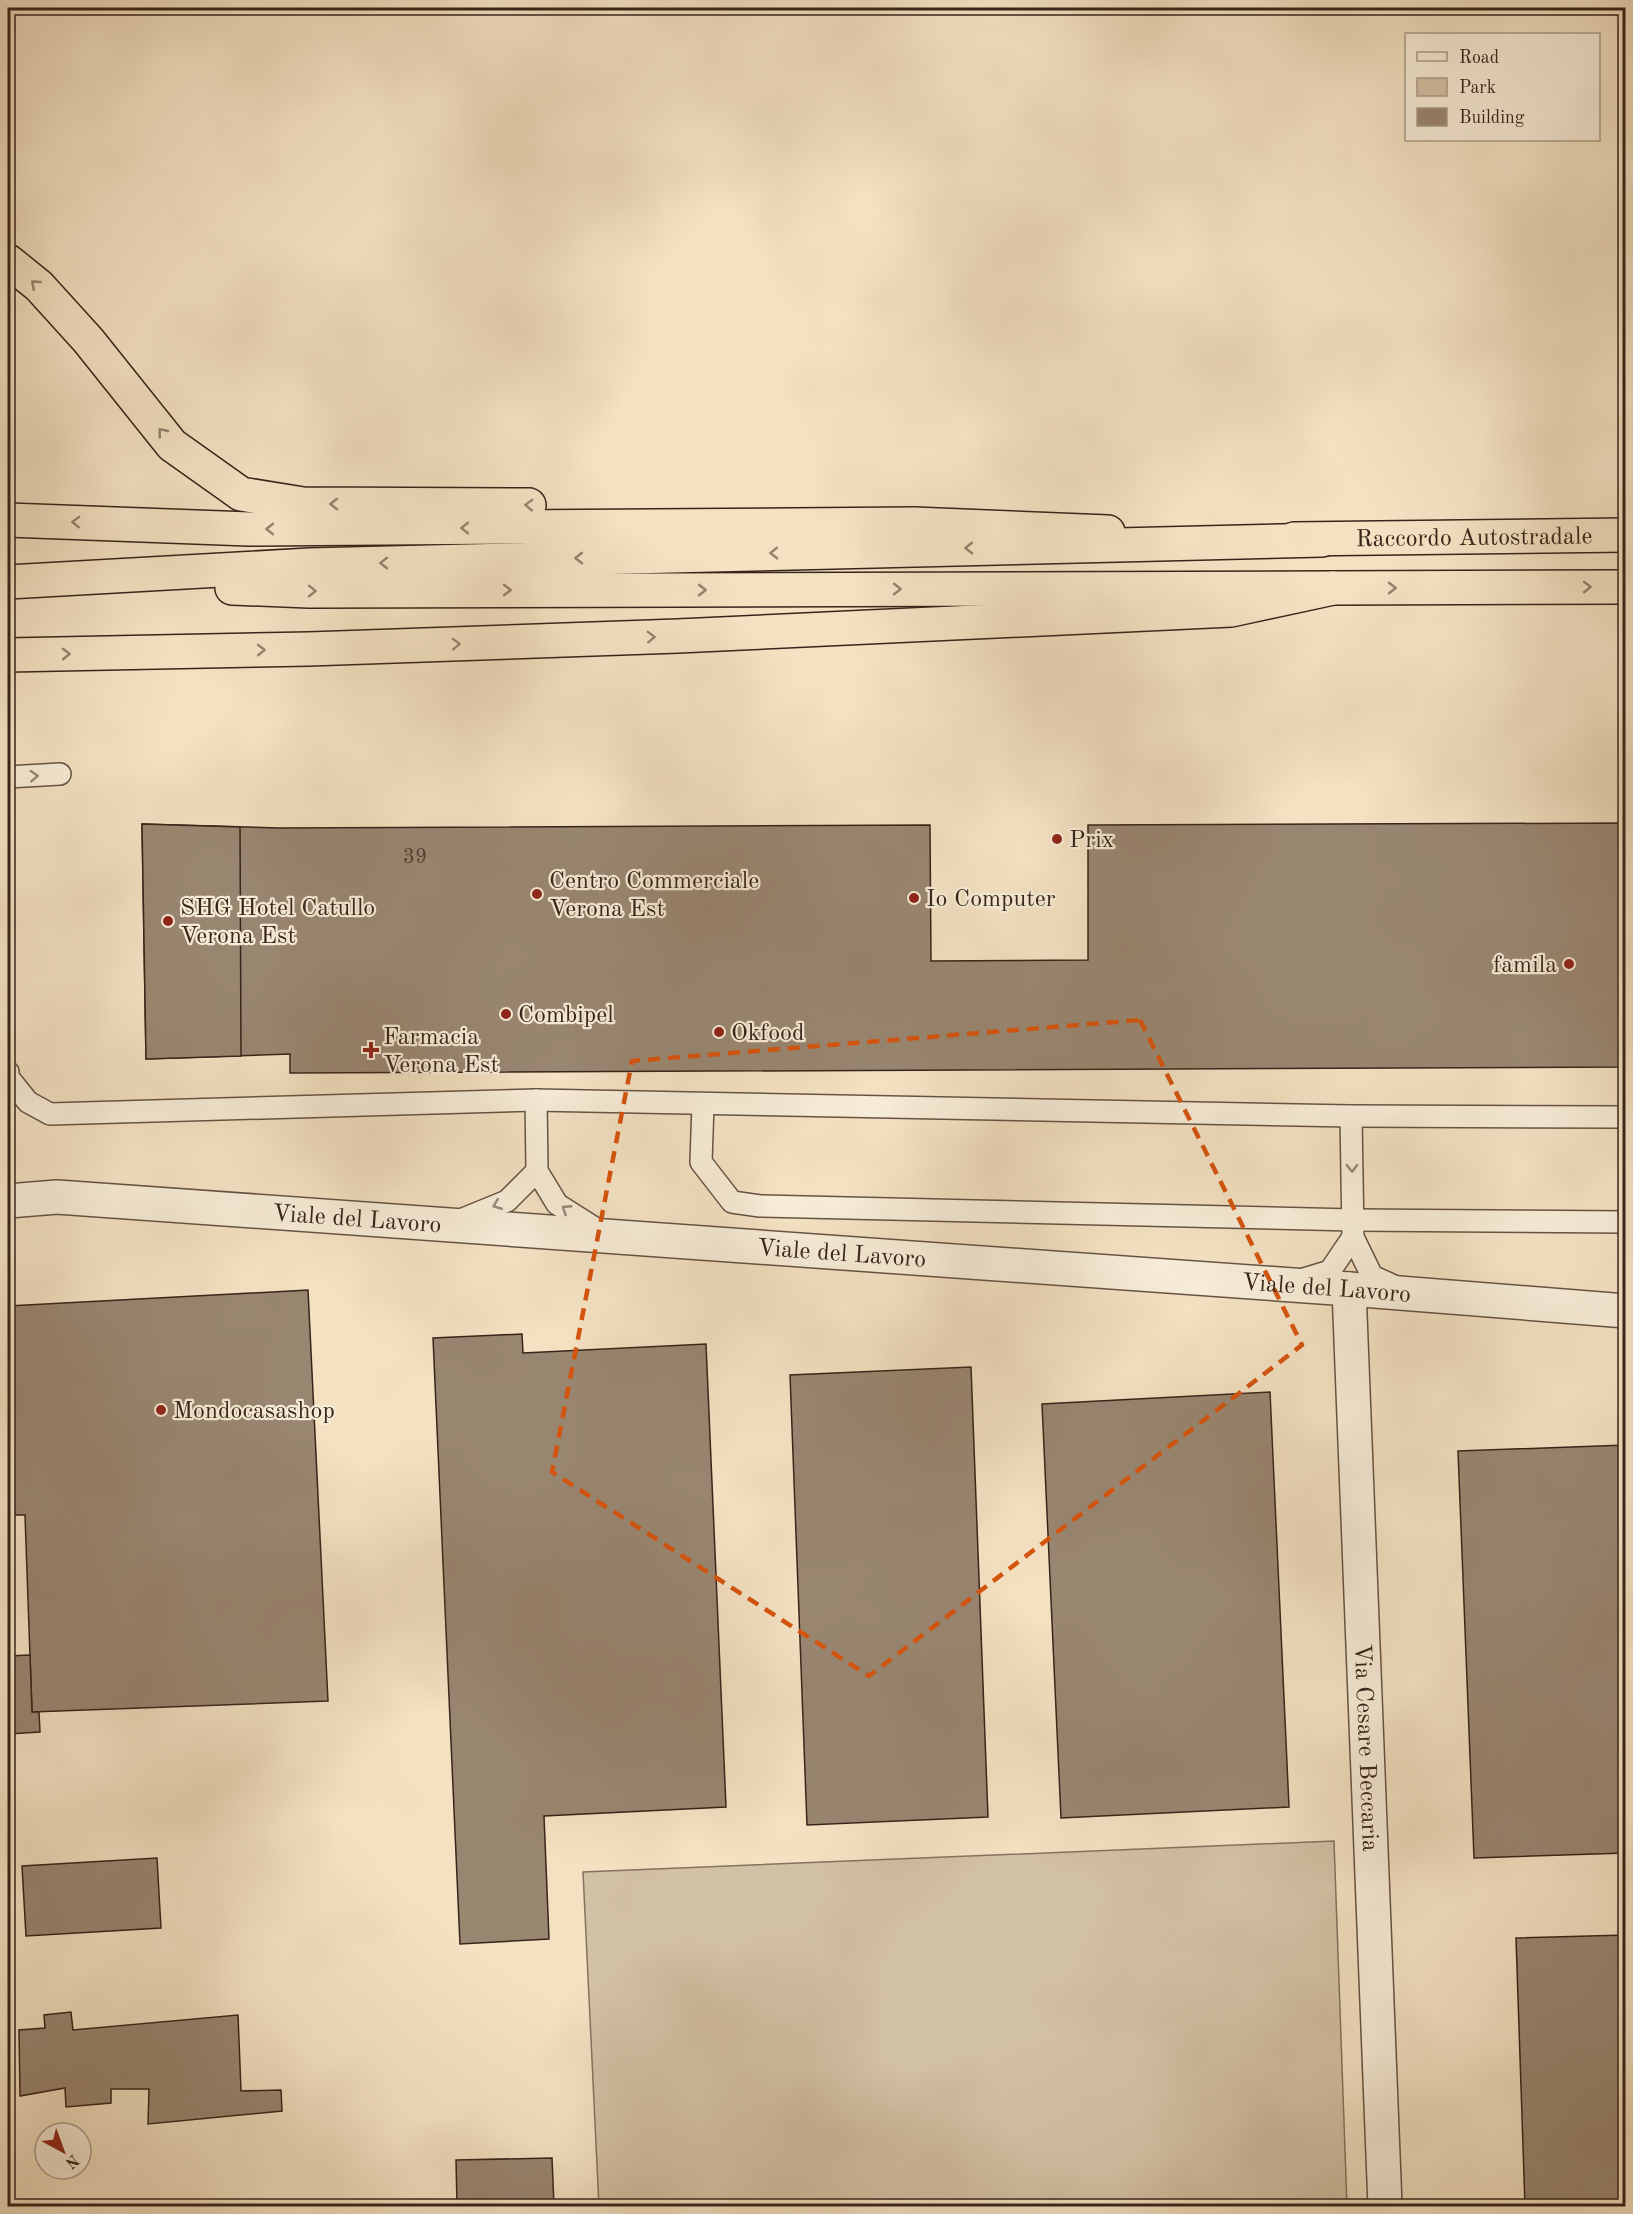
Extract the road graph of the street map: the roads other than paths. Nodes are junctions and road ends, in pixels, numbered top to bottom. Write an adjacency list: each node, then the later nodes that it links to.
1 (8, 261): 4 (highway, one-way to 1)
2 (8, 520): 4 (highway, one-way to 2)
3 (1626, 535): 4 (highway, Raccordo Autostradale)
4 (1316, 539): 5 (highway, one-way to 5)
5 (44, 581): 6 (highway); 8 (highway, one-way to 8)
6 (8, 582)
7 (1626, 587): 8 (highway, Raccordo Autostradale, one-way to 7)
8 (1334, 588): 9 (highway, one-way to 8)
9 (8, 655)
10 (60, 774): 11 (lane, one-way to 10)
11 (8, 777)
12 (8, 1072): 13 (lane)
13 (536, 1100): 14 (lane); 17 (lane)
14 (703, 1104): 15 (lane); 23 (lane)
15 (1351, 1116): 16 (lane); 23 (lane, one-way to 23)
16 (1626, 1117)
17 (537, 1171): 22 (lane, one-way to 22); 24 (lane, one-way to 17)
18 (8, 1178): 19 (street, Viale del Lavoro)
19 (57, 1197): 20 (street, Viale del Lavoro); 22 (street, Viale del Lavoro)
20 (8, 1201)
21 (1626, 1222): 23 (lane)
22 (448, 1225): 24 (street, Viale del Lavoro)
23 (1353, 1229): 25 (lane); 27 (lane)
24 (608, 1236): 25 (street, Viale del Lavoro)
25 (1283, 1284): 26 (street, Viale del Lavoro)
26 (1349, 1289): 27 (street, Viale del Lavoro); 29 (street, Via Cesare Beccaria)
27 (1411, 1294): 28 (street, Viale del Lavoro)
28 (1626, 1311)
29 (1384, 2206)

